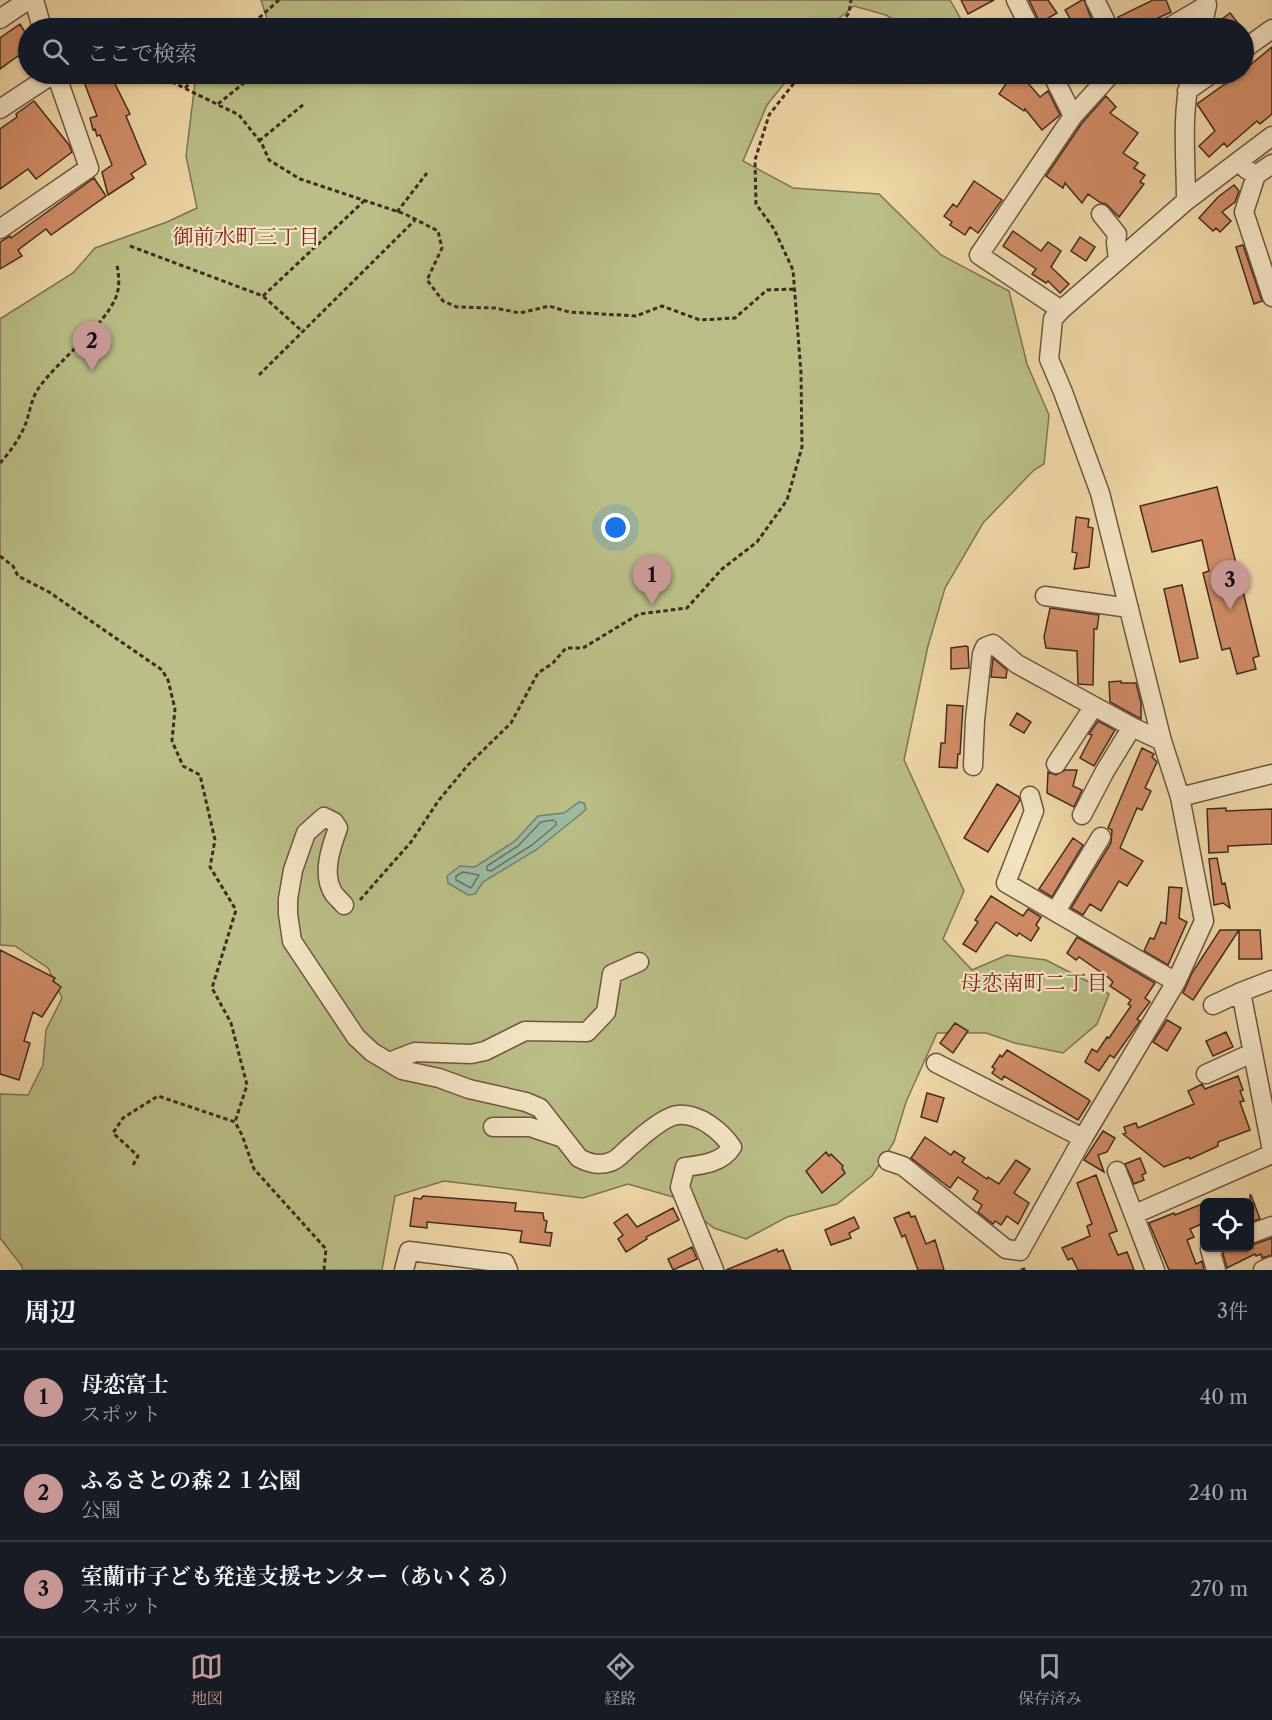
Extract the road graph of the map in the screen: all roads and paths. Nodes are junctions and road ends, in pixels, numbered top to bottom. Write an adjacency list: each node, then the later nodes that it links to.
1 (28, 0): 15 (street)
2 (33, 0): 8 (street)
3 (279, 0): 9 (path)
4 (851, 0): 10 (path)
5 (1016, 0): 11 (street)
6 (1095, 0): 12 (street)
7 (1207, 2): 13 (street); 14 (street)
8 (39, 18)
9 (259, 18)
10 (845, 18)
11 (1025, 18)
12 (1104, 18)
13 (1183, 18)
14 (1204, 18)
15 (0, 19)
16 (1272, 28): 17 (street)
17 (1254, 42)
18 (39, 84): 30 (street)
19 (58, 84): 43 (street)
20 (176, 84): 27 (path)
21 (190, 84): 27 (path)
22 (243, 84): 28 (path)
23 (793, 84): 47 (path)
24 (1057, 84): 31 (street)
25 (1102, 84): 31 (street)
26 (1189, 84): 39 (street)
27 (185, 88): 28 (path)
28 (218, 104): 33 (path)
29 (304, 104): 33 (path)
30 (0, 109)
31 (1073, 116): 50 (street)
32 (1272, 136): 34 (street)
33 (259, 141): 38 (path)
34 (1236, 163): 37 (street); 39 (street)
35 (1272, 164): 37 (street)
36 (427, 173): 40 (path)
37 (1256, 175): 49 (street)
38 (364, 201): 40 (path); 48 (path)
39 (1186, 201): 45 (street)
40 (397, 212): 42 (path)
41 (1101, 214): 45 (street)
42 (416, 220): 47 (path); 51 (path)
43 (0, 229)
44 (130, 246): 48 (path)
45 (1118, 260): 50 (street)
46 (117, 265): 53 (path)
47 (795, 289): 67 (path)
48 (263, 296): 51 (path)
49 (1272, 297)
50 (1061, 310): 56 (street)
51 (302, 332): 52 (path)
52 (259, 375)
53 (0, 462)
54 (0, 556): 78 (path)
55 (1045, 596): 56 (street)
56 (1129, 608): 59 (street)
57 (1094, 706): 58 (street); 60 (street); 61 (street)
58 (1132, 727): 59 (street); 65 (street)
59 (1162, 741): 64 (street)
60 (1056, 764)
61 (974, 766)
62 (1272, 774): 64 (street)
63 (1030, 796): 68 (street)
64 (1180, 797): 71 (street)
65 (1082, 815)
66 (1101, 837): 68 (street)
67 (344, 905): 75 (street)
68 (1056, 911): 71 (street)
69 (639, 962): 75 (street)
70 (1272, 980): 72 (street)
71 (1176, 982): 81 (street)
72 (1241, 992): 73 (street); 74 (street)
73 (1213, 1005)
74 (1252, 1053): 77 (street); 82 (street)
75 (388, 1062): 80 (street)
76 (936, 1063): 81 (street)
77 (1206, 1074)
78 (235, 1122): 84 (path); 92 (path)
79 (493, 1127): 80 (street)
80 (563, 1138): 95 (street)
81 (1083, 1138): 83 (street)
82 (1272, 1153): 86 (street)
83 (888, 1161)
84 (132, 1165)
85 (1117, 1171): 86 (street)
86 (1135, 1214): 97 (street)
87 (1272, 1226): 88 (street)
88 (1254, 1233)
89 (1211, 1252): 98 (street)
90 (1272, 1266): 99 (street)
91 (1027, 1268): 96 (path)
92 (324, 1270)
93 (404, 1270): 94 (street)
94 (508, 1270)
95 (714, 1270)
96 (1021, 1270)
97 (1155, 1270)
98 (1216, 1270)
99 (1263, 1270)

